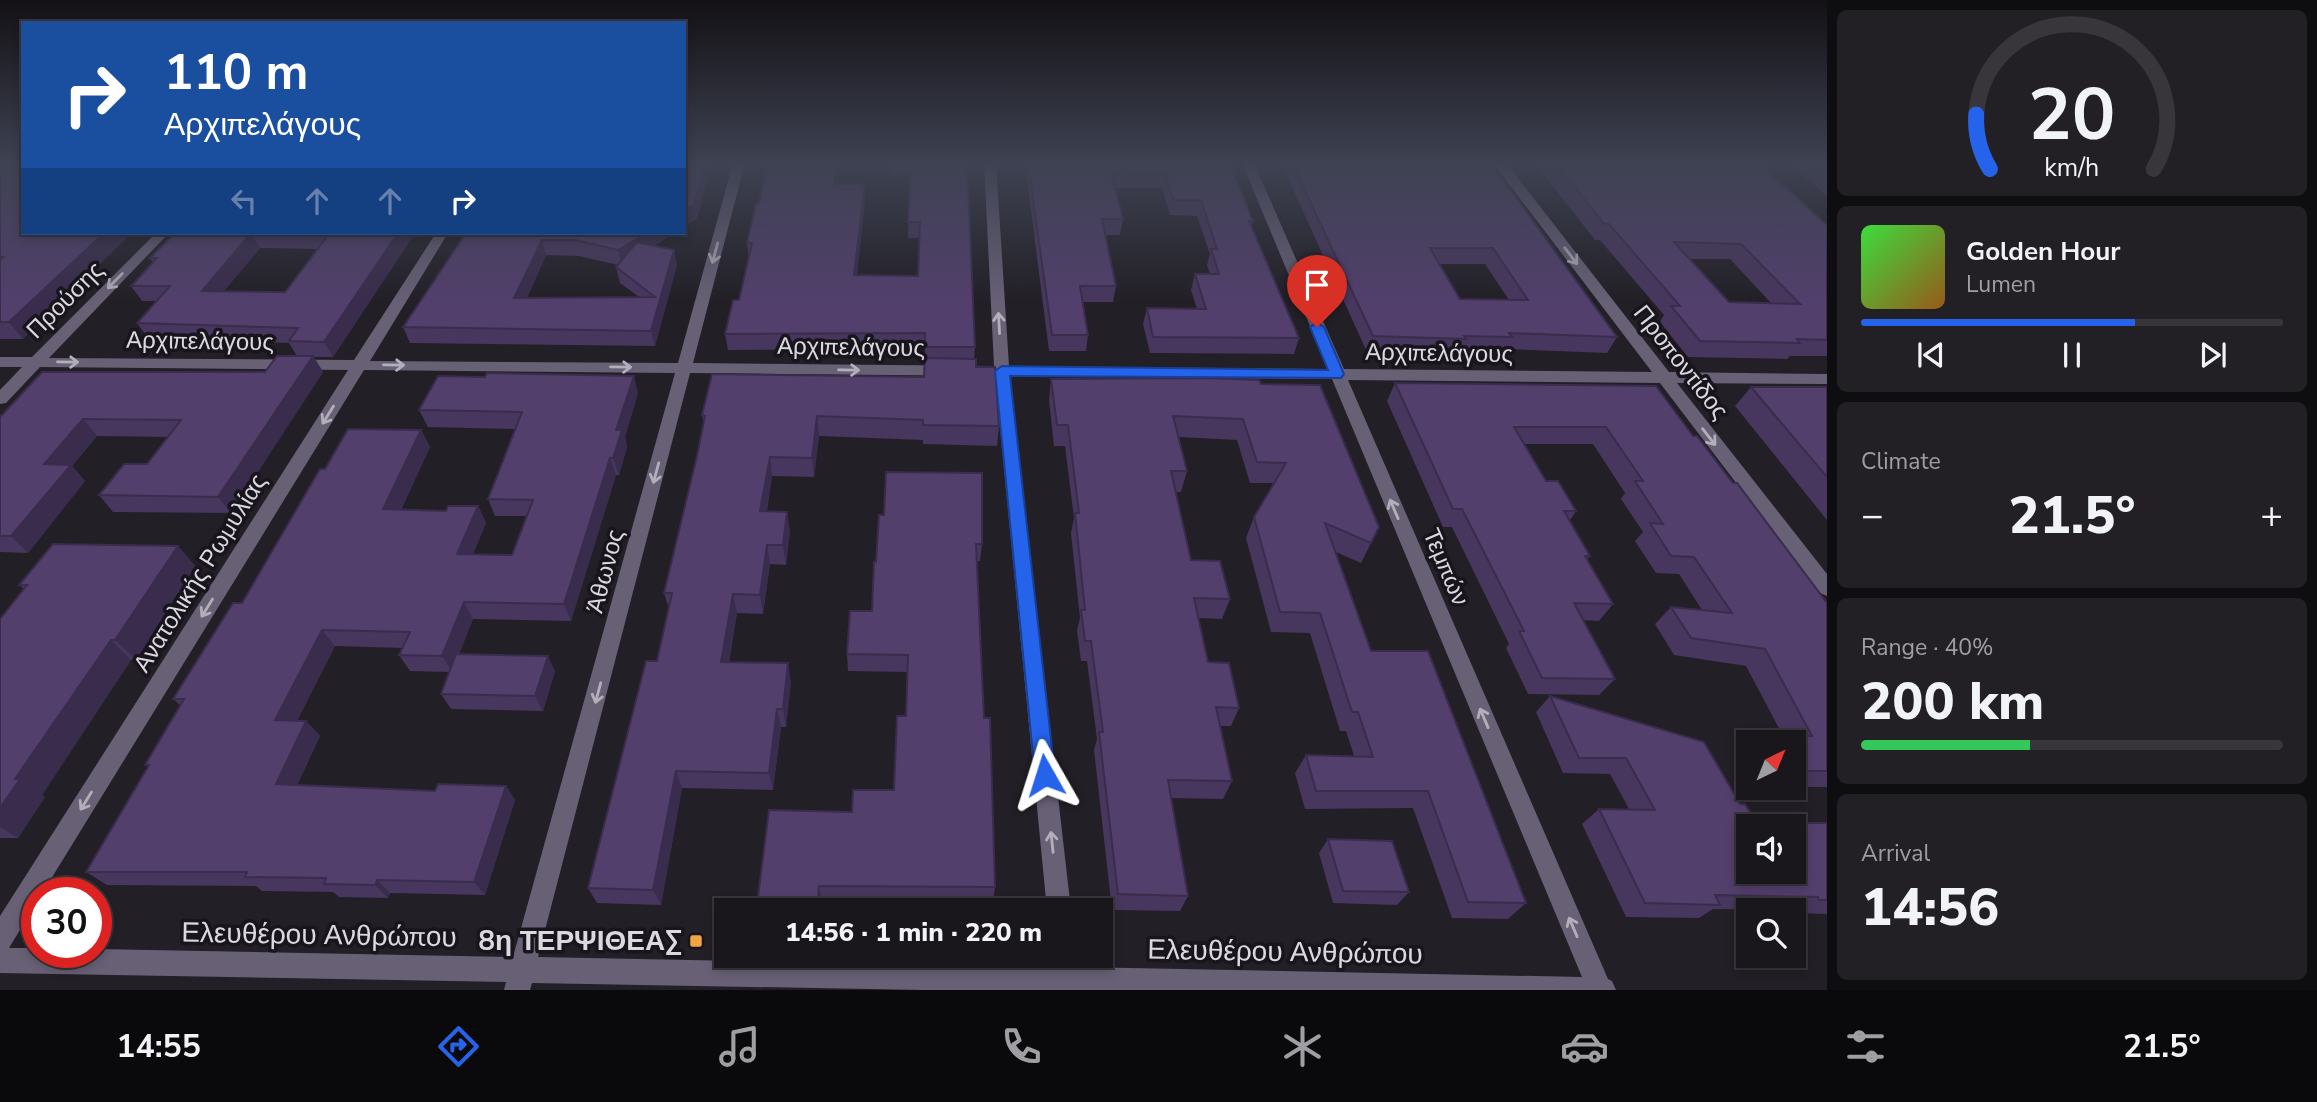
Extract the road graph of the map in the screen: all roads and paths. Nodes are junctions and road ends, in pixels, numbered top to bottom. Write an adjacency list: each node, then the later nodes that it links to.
1 (727, 209): 10 (street, Άθωνος, one-way to 10)
2 (993, 209): 11 (street, one-way to 2)
3 (1267, 209): 12 (street, Τεμπών)
4 (1534, 209): 13 (street, Προποντίδος, one-way to 13)
5 (161, 235): 8 (street, Προύσης, one-way to 8)
6 (441, 235): 9 (street, Ανατολικής Ρωμυλίας)
7 (0, 362): 8 (street, Αρχιπελάγους)
8 (36, 362): 9 (street, Αρχιπελάγους, one-way to 9); 15 (street, Προύσης)
9 (359, 365): 10 (street, Αρχιπελάγους, one-way to 10); 18 (street, Ανατολικής Ρωμυλίας, one-way to 18)
10 (684, 368): 11 (street, Αρχιπελάγους, one-way to 11); 21 (street, Άθωνος, one-way to 21)
11 (1002, 371): 12 (street, Αρχιπελάγους); 17 (street, one-way to 11)
12 (1336, 374): 13 (street, Αρχιπελάγους); 22 (street, Τεμπών, one-way to 12)
13 (1663, 377): 14 (street, Αρχιπελάγους); 16 (street, Προποντίδος, one-way to 16)
14 (1827, 379)
15 (0, 400)
16 (1827, 589)
17 (1058, 898)
18 (0, 939)
19 (0, 960): 21 (street, Ελευθέρου Ανθρώπου)
20 (1066, 975): 21 (street, Ελευθέρου Ανθρώπου); 22 (street, Ελευθέρου Ανθρώπου)
21 (521, 980)
22 (1601, 990)

